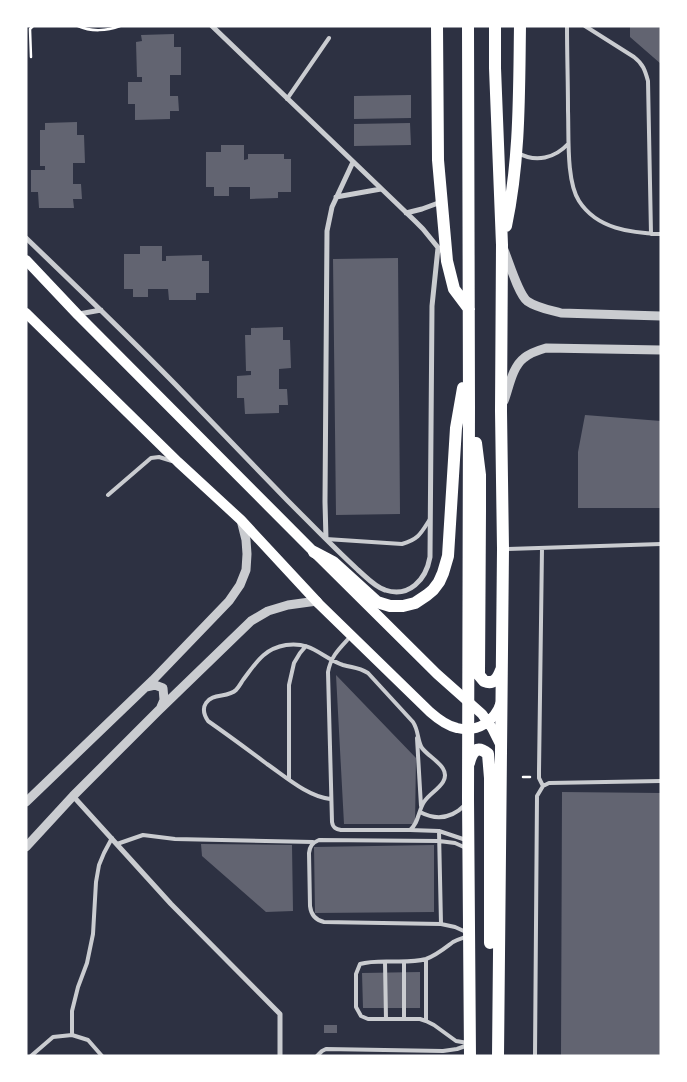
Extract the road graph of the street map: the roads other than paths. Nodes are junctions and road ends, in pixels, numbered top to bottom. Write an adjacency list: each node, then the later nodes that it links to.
1 (212, 26): 9 (street)
2 (468, 26): 24 (highway)
3 (495, 26): 20 (highway)
4 (520, 26): 11 (highway)
5 (567, 26): 10 (lane)
6 (585, 26): 17 (lane)
7 (436, 31): 15 (highway)
8 (329, 38): 9 (lane)
9 (287, 99): 12 (street)
10 (568, 144): 11 (lane); 17 (lane)
11 (517, 152): 20 (highway)
12 (352, 162): 13 (street); 14 (street)
13 (381, 190): 14 (street); 16 (street)
14 (336, 197): 37 (street)
15 (442, 202): 16 (street); 23 (highway)
16 (406, 213): 21 (street)
17 (651, 234): 18 (lane)
18 (661, 234)
19 (26, 238): 25 (street)
20 (502, 245): 28 (street); 32 (highway)
21 (438, 248): 23 (street); 35 (street)
22 (26, 260): 27 (main road)
23 (448, 261): 24 (highway)
24 (469, 309): 30 (highway)
25 (101, 310): 27 (street); 37 (street)
26 (26, 313): 33 (main road)
27 (78, 315): 41 (main road)
28 (661, 316)
29 (661, 350): 32 (street)
30 (469, 356): 31 (highway); 41 (highway)
31 (469, 406): 46 (highway); 49 (highway)
32 (501, 411): 40 (highway)
33 (178, 462): 34 (lane); 36 (main road)
34 (108, 495)
35 (430, 519): 37 (lane); 37 (street)
36 (241, 520): 42 (main road); 47 (street)
37 (326, 539)
38 (661, 544): 39 (lane)
39 (542, 548): 40 (lane); 58 (lane)
40 (503, 549): 46 (highway)
41 (314, 552): 49 (main road)
42 (317, 601): 43 (main road); 50 (street)
43 (352, 635): 45 (lane); 53 (main road)
44 (306, 646): 45 (lane); 56 (lane); 56 (lane)
45 (332, 659): 52 (lane); 61 (lane)
46 (502, 670): 48 (highway)
47 (146, 687): 50 (street); 62 (street)
48 (501, 701): 51 (main road); 54 (highway)
49 (469, 702): 51 (main road); 53 (highway)
50 (158, 711): 59 (street)
51 (488, 722): 53 (main road); 54 (main road)
52 (416, 727): 63 (lane); 63 (lane)
53 (469, 730): 55 (highway)
54 (501, 747): 77 (highway)
55 (469, 764): 60 (highway); 77 (highway)
56 (289, 779): 61 (lane)
57 (661, 781): 58 (lane)
58 (543, 786): 89 (lane)
59 (73, 796): 66 (street); 71 (street)
60 (468, 798): 63 (lane); 70 (highway)
61 (330, 799): 64 (lane)
62 (26, 802)
63 (421, 810): 64 (lane)
64 (410, 830): 65 (lane)
65 (439, 831): 67 (lane); 70 (lane)
66 (112, 838): 69 (street); 81 (lane)
67 (439, 841): 68 (lane); 70 (lane); 72 (lane)
68 (313, 842): 69 (lane); 72 (lane)
69 (117, 844): 86 (street)
70 (469, 845): 73 (highway)
71 (26, 847)
72 (441, 924): 73 (lane)
73 (470, 935): 74 (lane); 82 (highway)
74 (426, 959): 76 (lane); 80 (lane)
75 (385, 962): 76 (lane); 78 (lane); 78 (lane)
76 (404, 962): 79 (lane)
77 (498, 994): 88 (highway)
78 (386, 1019): 79 (lane)
79 (404, 1019): 80 (lane)
80 (426, 1021): 82 (lane)
81 (72, 1035): 84 (lane); 85 (lane)
82 (470, 1050): 83 (lane)
83 (443, 1053): 87 (lane)
84 (31, 1056)
85 (102, 1056)
86 (280, 1056)
87 (317, 1056)
88 (498, 1056)
89 (535, 1056)

